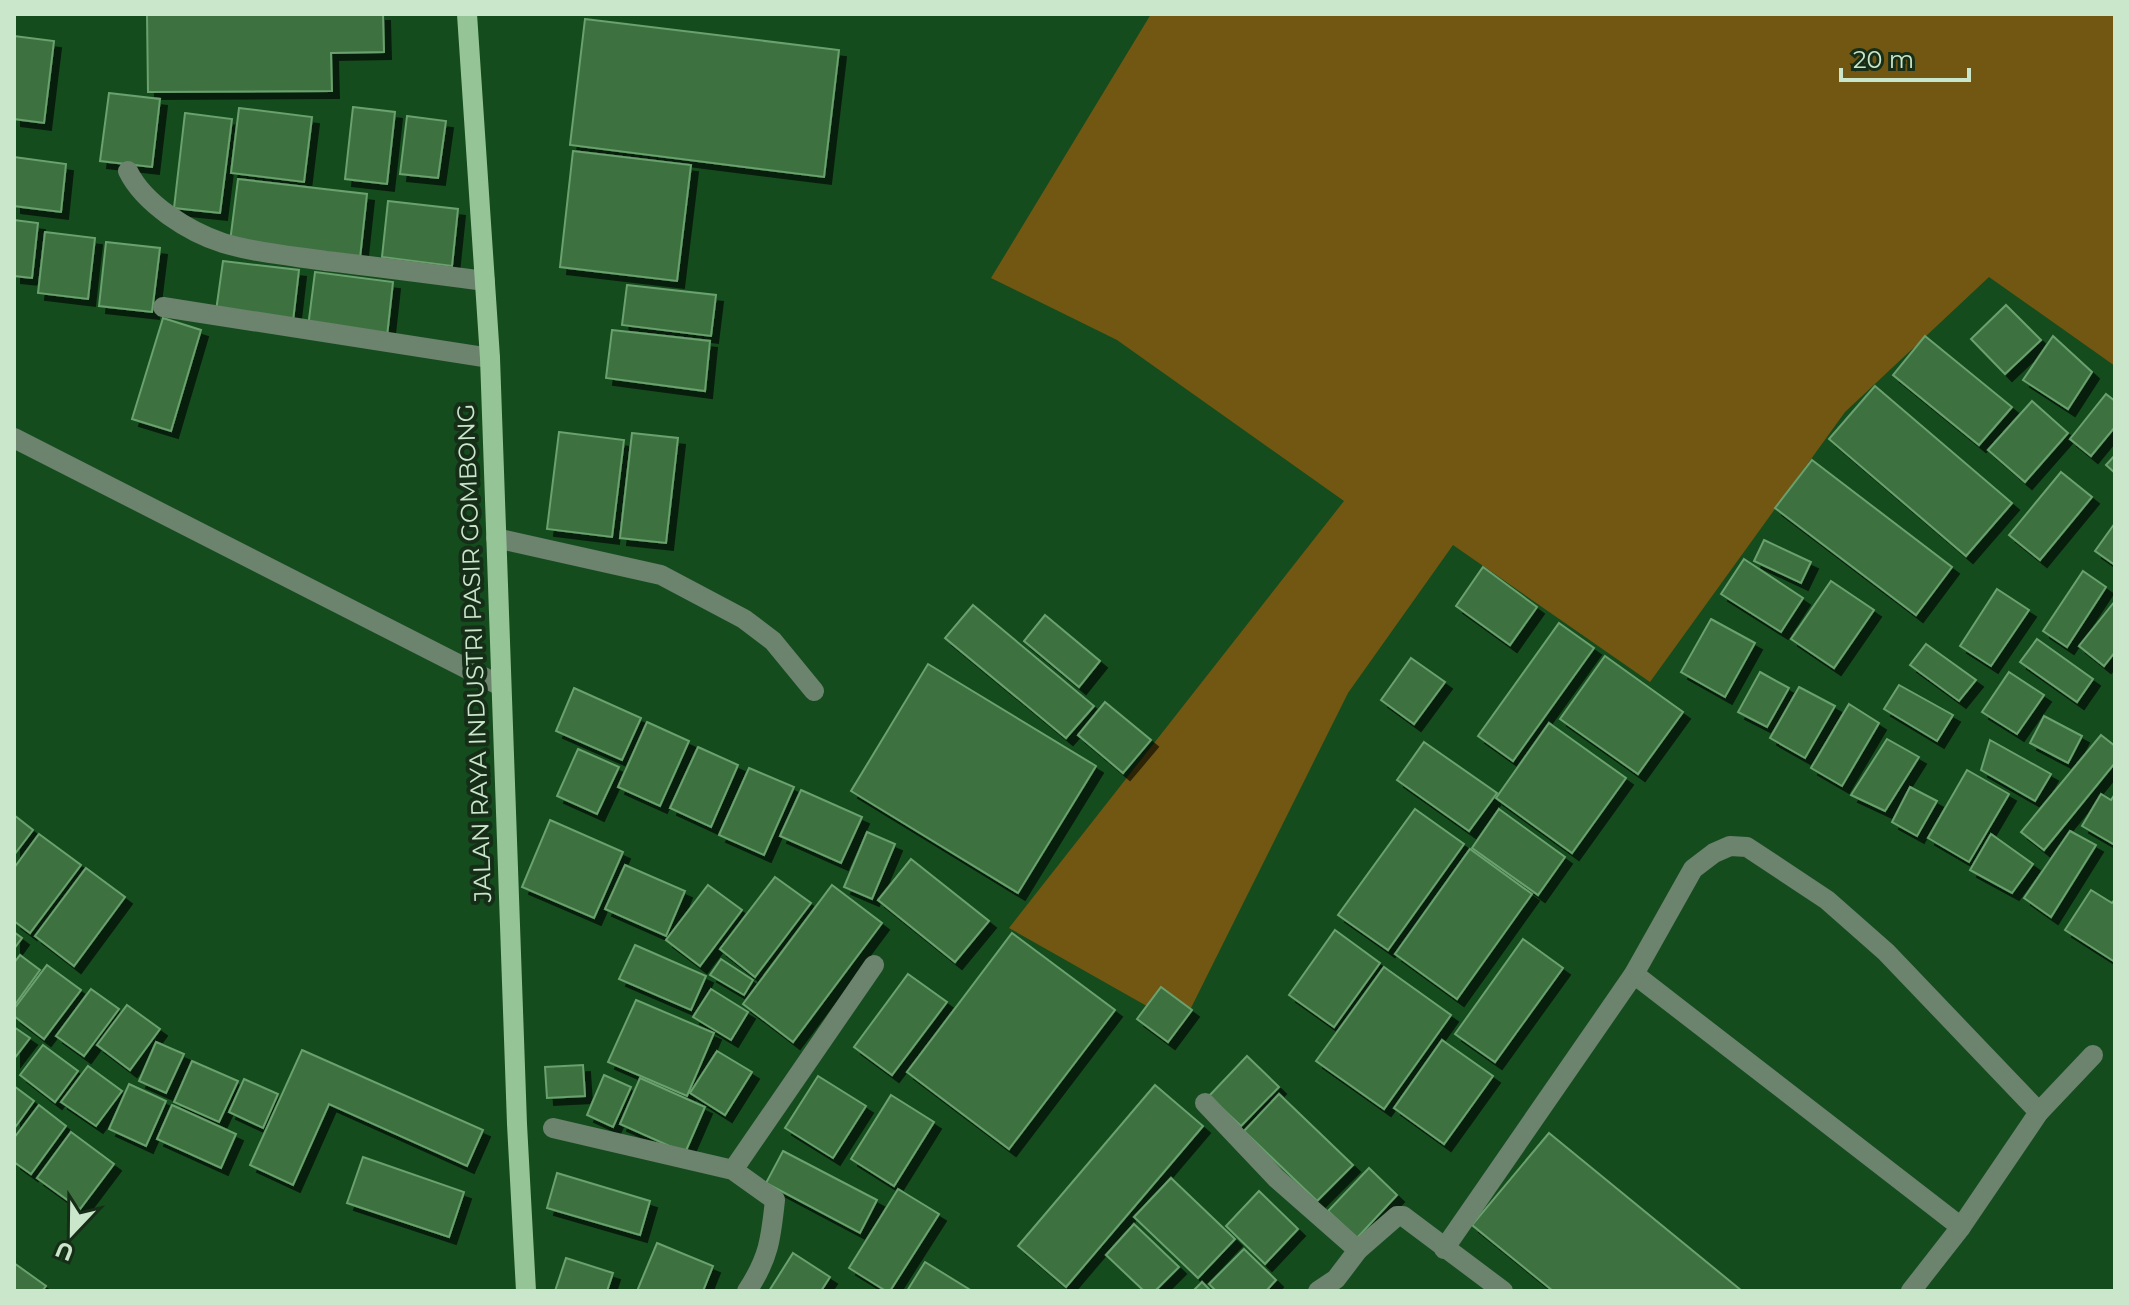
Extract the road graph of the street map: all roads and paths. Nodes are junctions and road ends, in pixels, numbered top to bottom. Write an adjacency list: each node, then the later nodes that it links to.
1 (467, 14): 3 (main road, JALAN RAYA INDUSTRI PASIR GOMBONG)
2 (128, 171): 3 (street)
3 (485, 281): 5 (main road, JALAN RAYA INDUSTRI PASIR GOMBONG)
4 (163, 307): 5 (street)
5 (490, 358): 7 (main road, JALAN RAYA INDUSTRI PASIR GOMBONG)
6 (14, 438): 8 (street)
7 (496, 538): 8 (main road, JALAN RAYA INDUSTRI PASIR GOMBONG); 9 (street)
8 (501, 686): 21 (main road, JALAN RAYA INDUSTRI PASIR GOMBONG)
9 (814, 691)
10 (874, 965): 16 (street)
11 (1634, 974): 14 (street); 17 (street); 18 (street)
12 (2093, 1055): 14 (street)
13 (1205, 1103): 19 (street)
14 (2039, 1112): 17 (street)
15 (553, 1128): 16 (street)
16 (733, 1170): 22 (street)
17 (1961, 1227): 25 (street)
18 (1444, 1249): 19 (street); 24 (street)
19 (1358, 1250): 20 (street)
20 (1343, 1285): 23 (street)
21 (526, 1291)
22 (747, 1291)
23 (1318, 1291)
24 (1503, 1291)
25 (1911, 1291)

